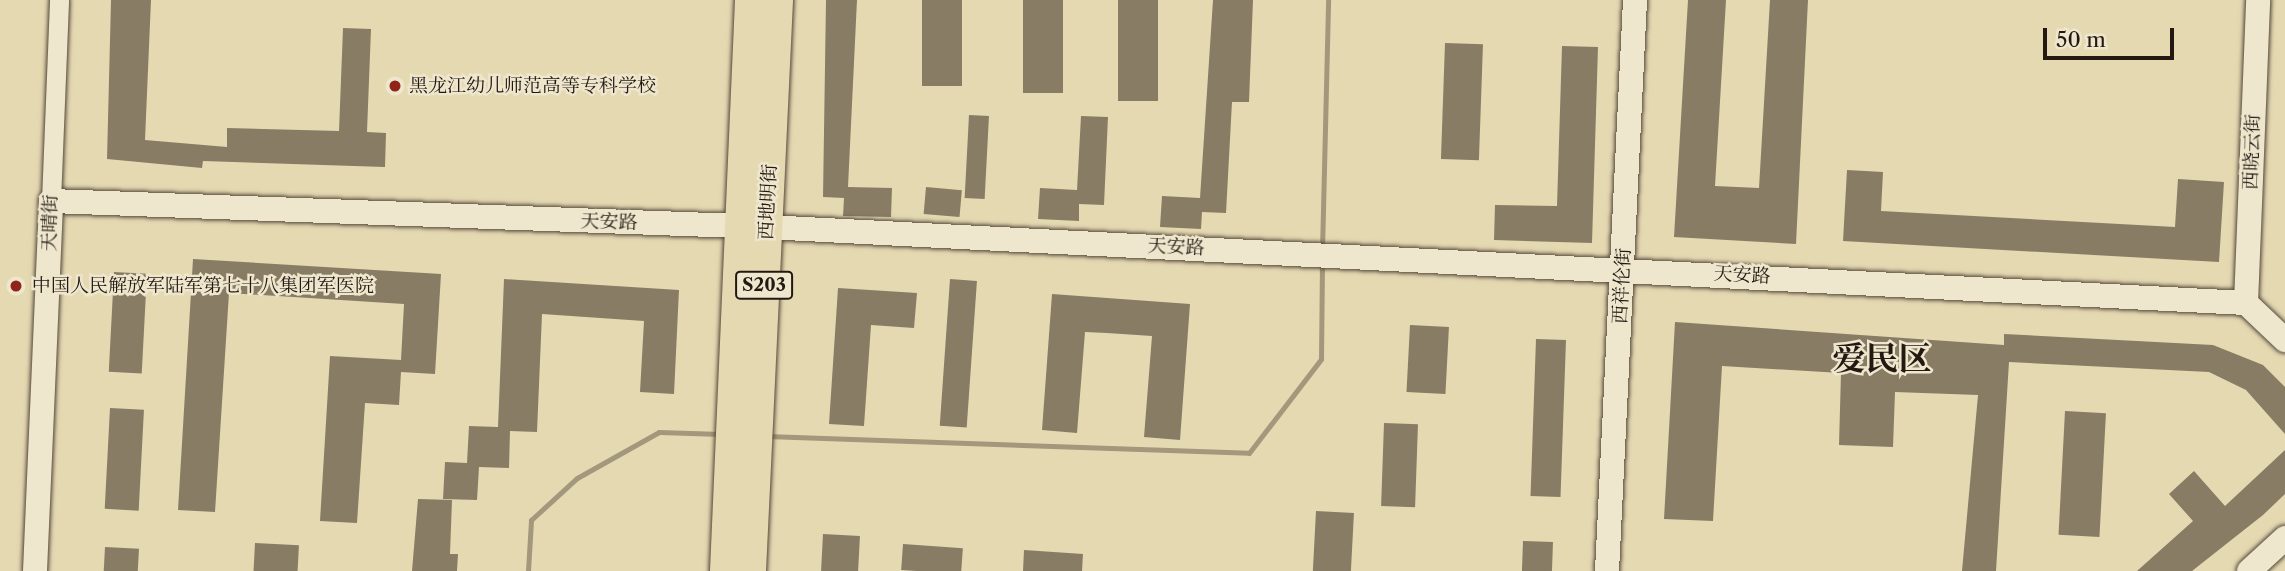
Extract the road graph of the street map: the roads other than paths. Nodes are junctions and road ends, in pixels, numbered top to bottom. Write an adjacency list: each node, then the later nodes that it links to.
1 (59, 0): 6 (street, 天晴街)
2 (751, 0): 7 (main road, 西地明街 / S203)
3 (778, 0): 7 (main road, 西地明街 / S203)
4 (1635, 0): 8 (street, 西祥伦街)
5 (2258, 0): 9 (street, 西晓云街)
6 (51, 201): 7 (street, 天安路); 12 (street, 天晴街)
7 (753, 227): 8 (street, 天安路); 13 (main road, 西地明街 / S203); 14 (main road, 西地明街 / S203)
8 (1623, 269): 9 (street, 天安路); 15 (street, 西祥伦街)
9 (2246, 303): 10 (street)
10 (2285, 340)
11 (2285, 538): 16 (street)
12 (35, 571)
13 (725, 571)
14 (751, 571)
15 (1607, 571)
16 (2249, 571)

